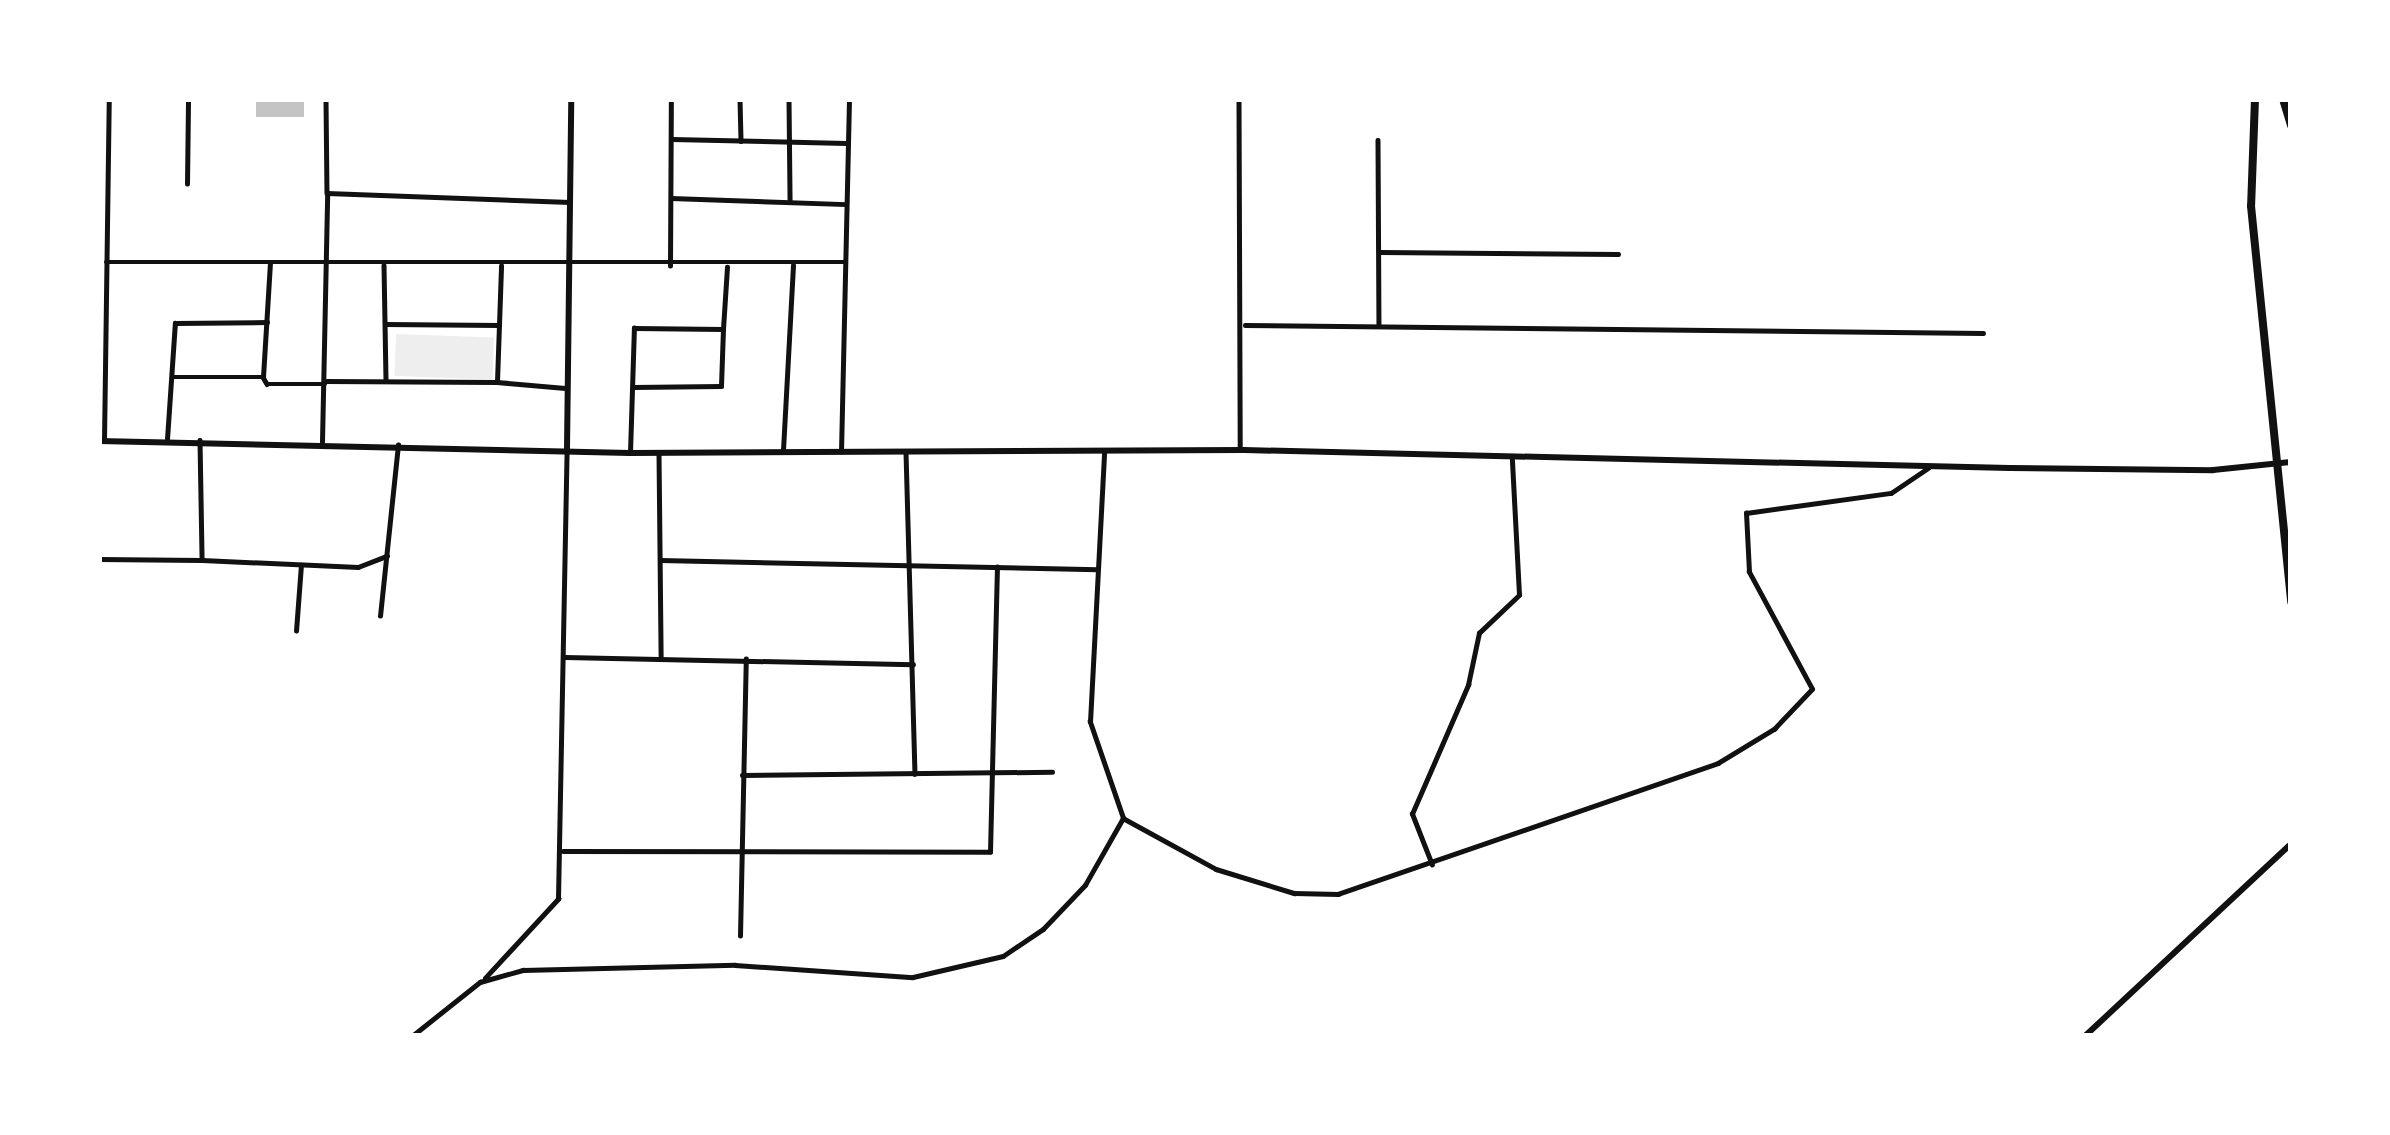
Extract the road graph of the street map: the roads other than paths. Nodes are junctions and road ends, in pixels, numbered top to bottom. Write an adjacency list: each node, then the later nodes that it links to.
1 (109, 99): 26 (street)
2 (188, 99): 18 (street)
3 (326, 99): 19 (street)
4 (571, 99): 22 (street)
5 (671, 99): 13 (street)
6 (740, 99): 15 (street)
7 (789, 99): 17 (street)
8 (849, 99): 16 (street)
9 (1239, 99): 56 (street)
10 (2255, 99): 66 (main road)
11 (2283, 99): 12 (main road)
12 (2291, 125)
13 (672, 139): 15 (street); 20 (street)
14 (1378, 140): 24 (street)
15 (741, 141): 17 (street)
16 (846, 143): 17 (street); 23 (street)
17 (788, 144): 21 (street)
18 (187, 184)
19 (327, 193): 22 (street); 29 (street)
20 (671, 198): 21 (street); 33 (street)
21 (790, 200): 23 (street)
22 (571, 202): 35 (street)
23 (848, 205): 27 (street)
24 (1379, 251): 25 (street); 40 (street)
25 (1618, 254)
26 (106, 262): 28 (street); 52 (street)
27 (846, 262): 31 (street); 58 (street)
28 (270, 264): 29 (street); 36 (street)
29 (326, 265): 30 (street); 47 (street)
30 (384, 265): 32 (street); 37 (street)
31 (793, 265): 34 (street); 55 (street)
32 (501, 266): 35 (street); 39 (street)
33 (670, 266): 34 (street); 35 (street)
34 (727, 266): 41 (street)
35 (566, 267): 49 (street)
36 (267, 322): 43 (street); 44 (street)
37 (385, 324): 39 (street); 45 (street)
38 (1245, 325): 40 (street)
39 (499, 326): 46 (street)
40 (1379, 326): 42 (street)
41 (723, 329): 48 (street); 48 (street)
42 (1983, 333)
43 (172, 377): 44 (street); 50 (street)
44 (263, 377): 47 (street)
45 (386, 382): 46 (street); 47 (street)
46 (497, 382): 49 (street)
47 (325, 383): 53 (street)
48 (633, 387): 61 (street)
49 (565, 388): 57 (street)
50 (167, 439): 51 (street); 52 (street)
51 (200, 440): 53 (street); 69 (street)
52 (102, 441)
53 (322, 442): 54 (street)
54 (398, 445): 57 (street); 67 (street)
55 (783, 450): 58 (street); 62 (street)
56 (1240, 450): 60 (street); 63 (street)
57 (567, 451): 61 (street); 79 (street)
58 (842, 452): 59 (street)
59 (906, 452): 60 (street); 72 (street)
60 (1103, 452): 74 (street)
61 (629, 453): 62 (street)
62 (659, 453): 70 (street)
63 (1512, 460): 65 (street); 90 (street)
64 (2291, 462): 66 (street)
65 (1931, 464): 66 (street); 90 (street)
66 (2277, 464): 75 (main road)
67 (386, 556): 71 (street); 76 (street)
68 (99, 559): 69 (street)
69 (202, 560): 71 (street)
70 (660, 560): 72 (street); 78 (street)
71 (301, 565): 77 (street)
72 (913, 565): 73 (street); 81 (street)
73 (997, 567): 74 (street); 83 (street)
74 (1097, 568): 86 (street)
75 (2291, 602)
76 (380, 616)
77 (296, 631)
78 (661, 656)
79 (565, 657): 80 (street); 88 (street)
80 (746, 659): 81 (street); 85 (street)
81 (913, 664): 84 (street)
82 (1052, 772): 83 (street)
83 (992, 773): 84 (street); 89 (street)
84 (915, 774): 85 (street)
85 (742, 775): 89 (street)
86 (1123, 818): 90 (street); 92 (street)
87 (2291, 844): 94 (street)
88 (563, 851): 89 (street); 92 (street)
89 (741, 851): 91 (street)
90 (1432, 865)
91 (740, 936)
92 (481, 982): 93 (street)
93 (412, 1036)
94 (2085, 1036)

